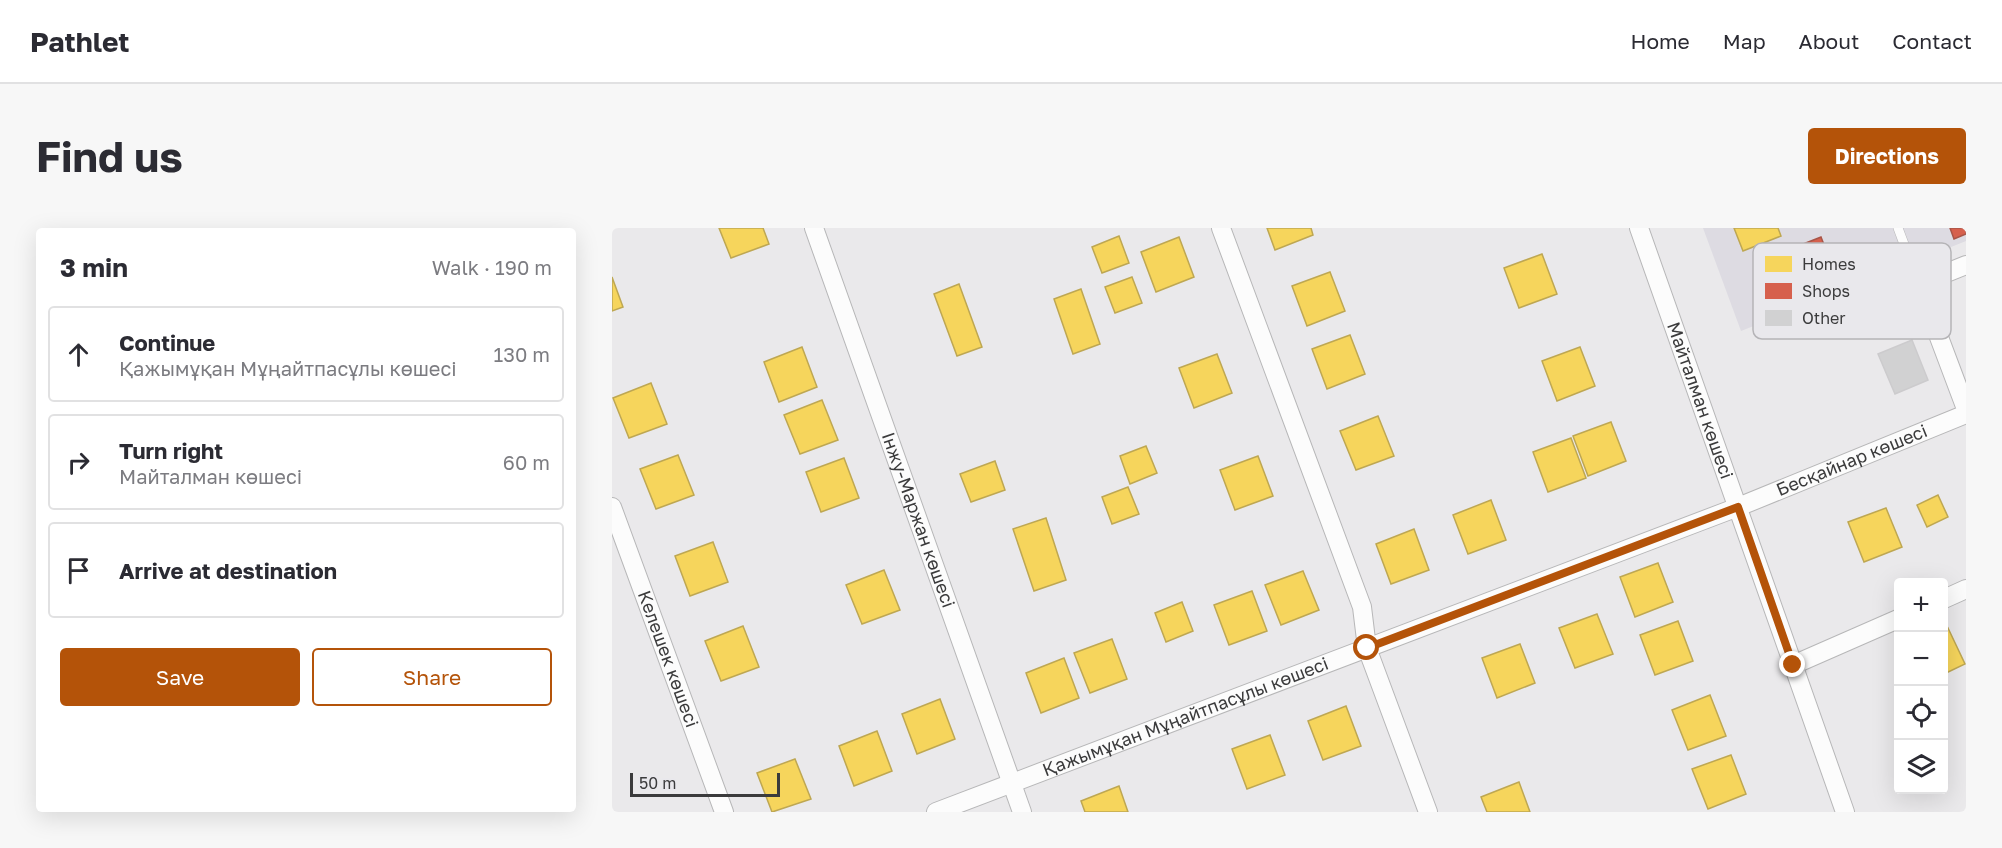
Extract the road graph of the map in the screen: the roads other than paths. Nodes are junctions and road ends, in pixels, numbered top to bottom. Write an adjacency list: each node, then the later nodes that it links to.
1 (814, 228): 18 (street, Інжу-Маржан көшесі)
2 (1221, 228): 16 (street)
3 (1639, 228): 12 (street, Майталман көшесі)
4 (1898, 228): 5 (lane)
5 (1904, 243)
6 (1966, 265): 7 (street)
7 (1951, 271)
8 (1940, 339): 9 (street)
9 (1966, 409)
10 (1966, 414): 12 (street, Бесқайнар көшесі)
11 (612, 507): 19 (street, Келешек көшесі)
12 (1738, 507): 16 (street, Қажымұқан Мұңайтпасұлы көшесі); 17 (street, Майталман көшесі)
13 (1966, 589): 14 (street)
14 (1948, 597)
15 (1894, 621): 17 (street)
16 (1367, 648): 18 (street, Қажымұқан Мұңайтпасұлы көшесі); 22 (street)
17 (1793, 665): 23 (street, Майталман көшесі)
18 (1011, 783): 20 (street, Қажымұқан Мұңайтпасұлы көшесі); 21 (street, Інжу-Маржан көшесі)
19 (724, 812)
20 (936, 812)
21 (1022, 812)
22 (1428, 812)
23 (1845, 812)

